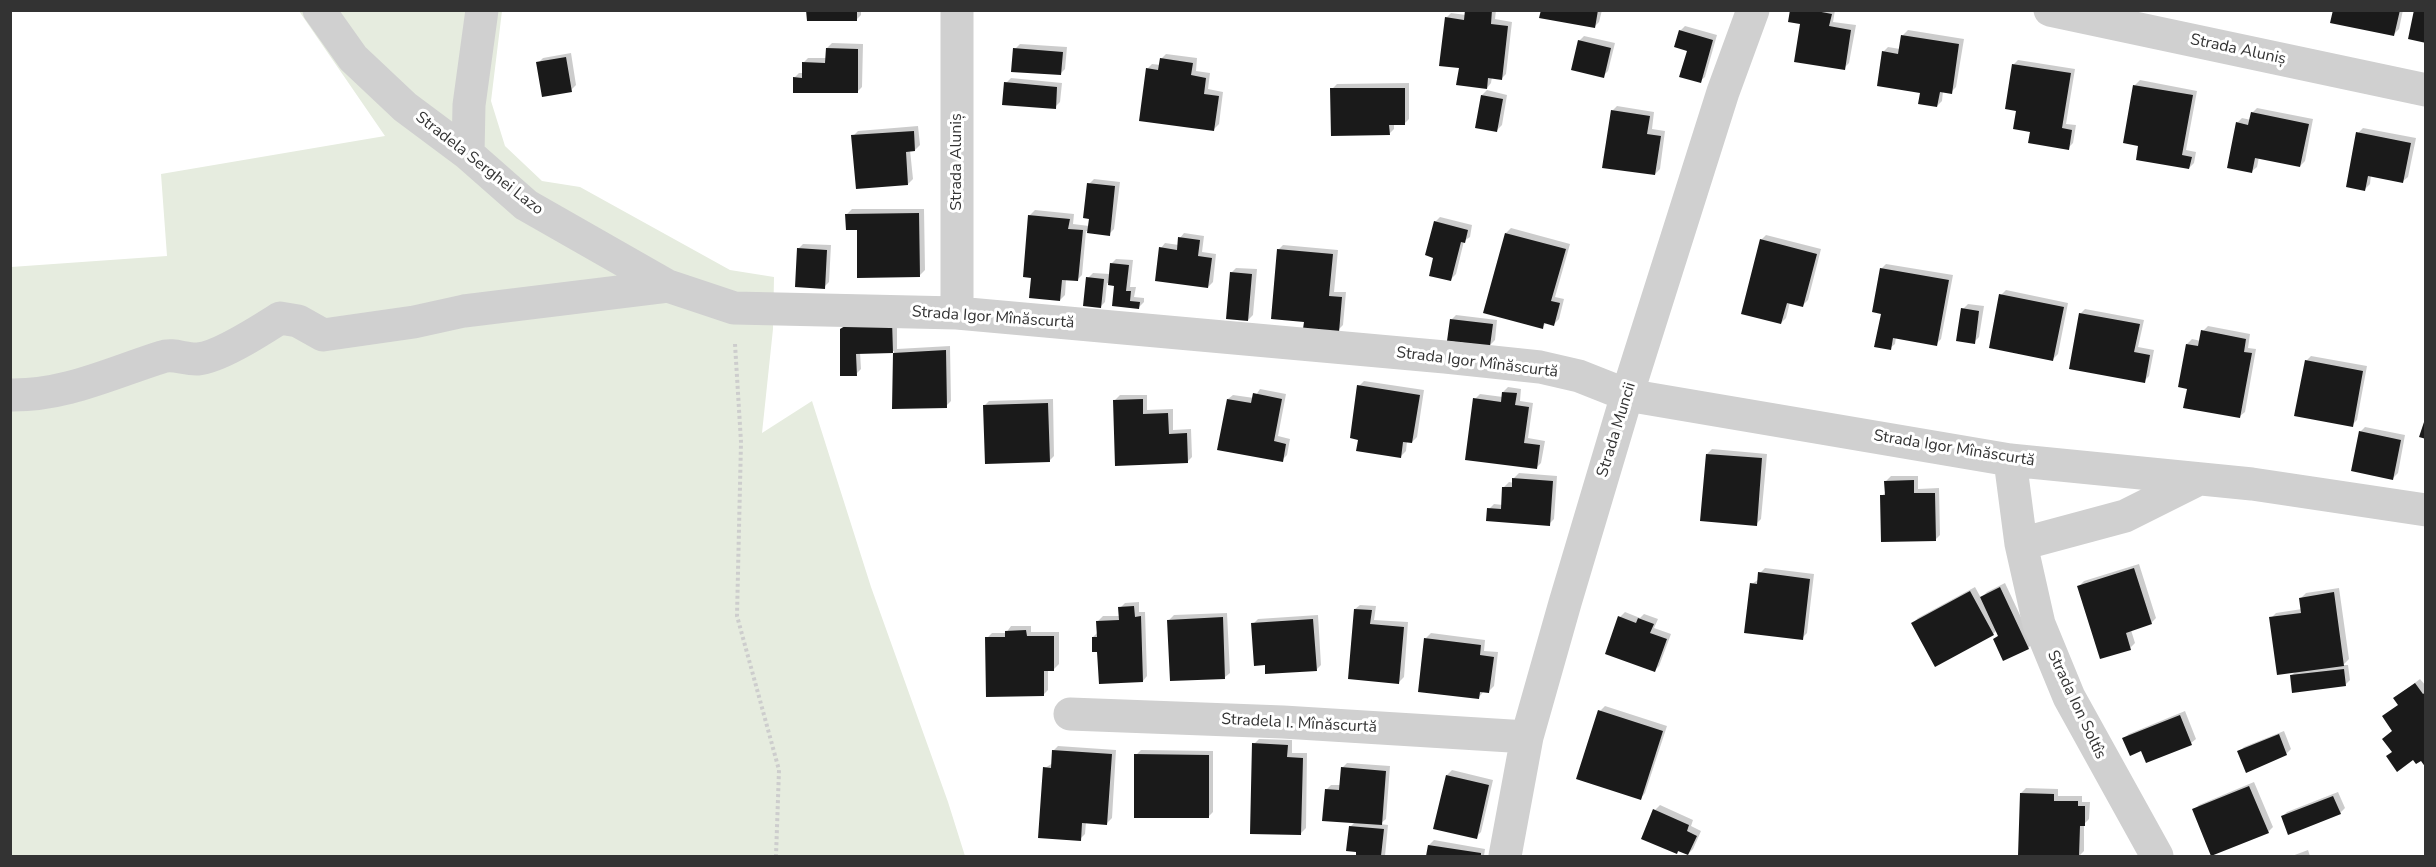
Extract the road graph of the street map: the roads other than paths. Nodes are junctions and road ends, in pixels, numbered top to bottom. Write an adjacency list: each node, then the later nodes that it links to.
1 (320, 10): 7 (street, Stradela Serghei Lazo)
2 (482, 10): 7 (street)
3 (957, 10): 10 (street, Strada Aluniș)
4 (1753, 10): 11 (street, Strada Muncii)
5 (2050, 10): 6 (street, Strada Aluniș)
6 (2426, 90)
7 (468, 154): 8 (street, Stradela Serghei Lazo)
8 (668, 286): 9 (street, Stradela Serghei Lazo); 12 (street)
9 (734, 308): 10 (street, Strada Igor Mînăscurtă)
10 (957, 313): 11 (street, Strada Igor Mînăscurtă)
11 (1627, 395): 13 (street, Strada Igor Mînăscurtă); 18 (street, Strada Muncii)
12 (10, 396)
13 (2010, 460): 14 (street, Strada Igor Mînăscurtă); 16 (street, Strada Ion Soltîs)
14 (2199, 479): 15 (street, Strada Igor Mînăscurtă); 16 (street)
15 (2421, 515)
16 (2021, 544): 20 (street, Strada Ion Soltîs)
17 (1070, 714): 18 (street, Stradela I. Mînăscurtă)
18 (1527, 737): 19 (street, Strada Muncii)
19 (1505, 856)
20 (2157, 856)

